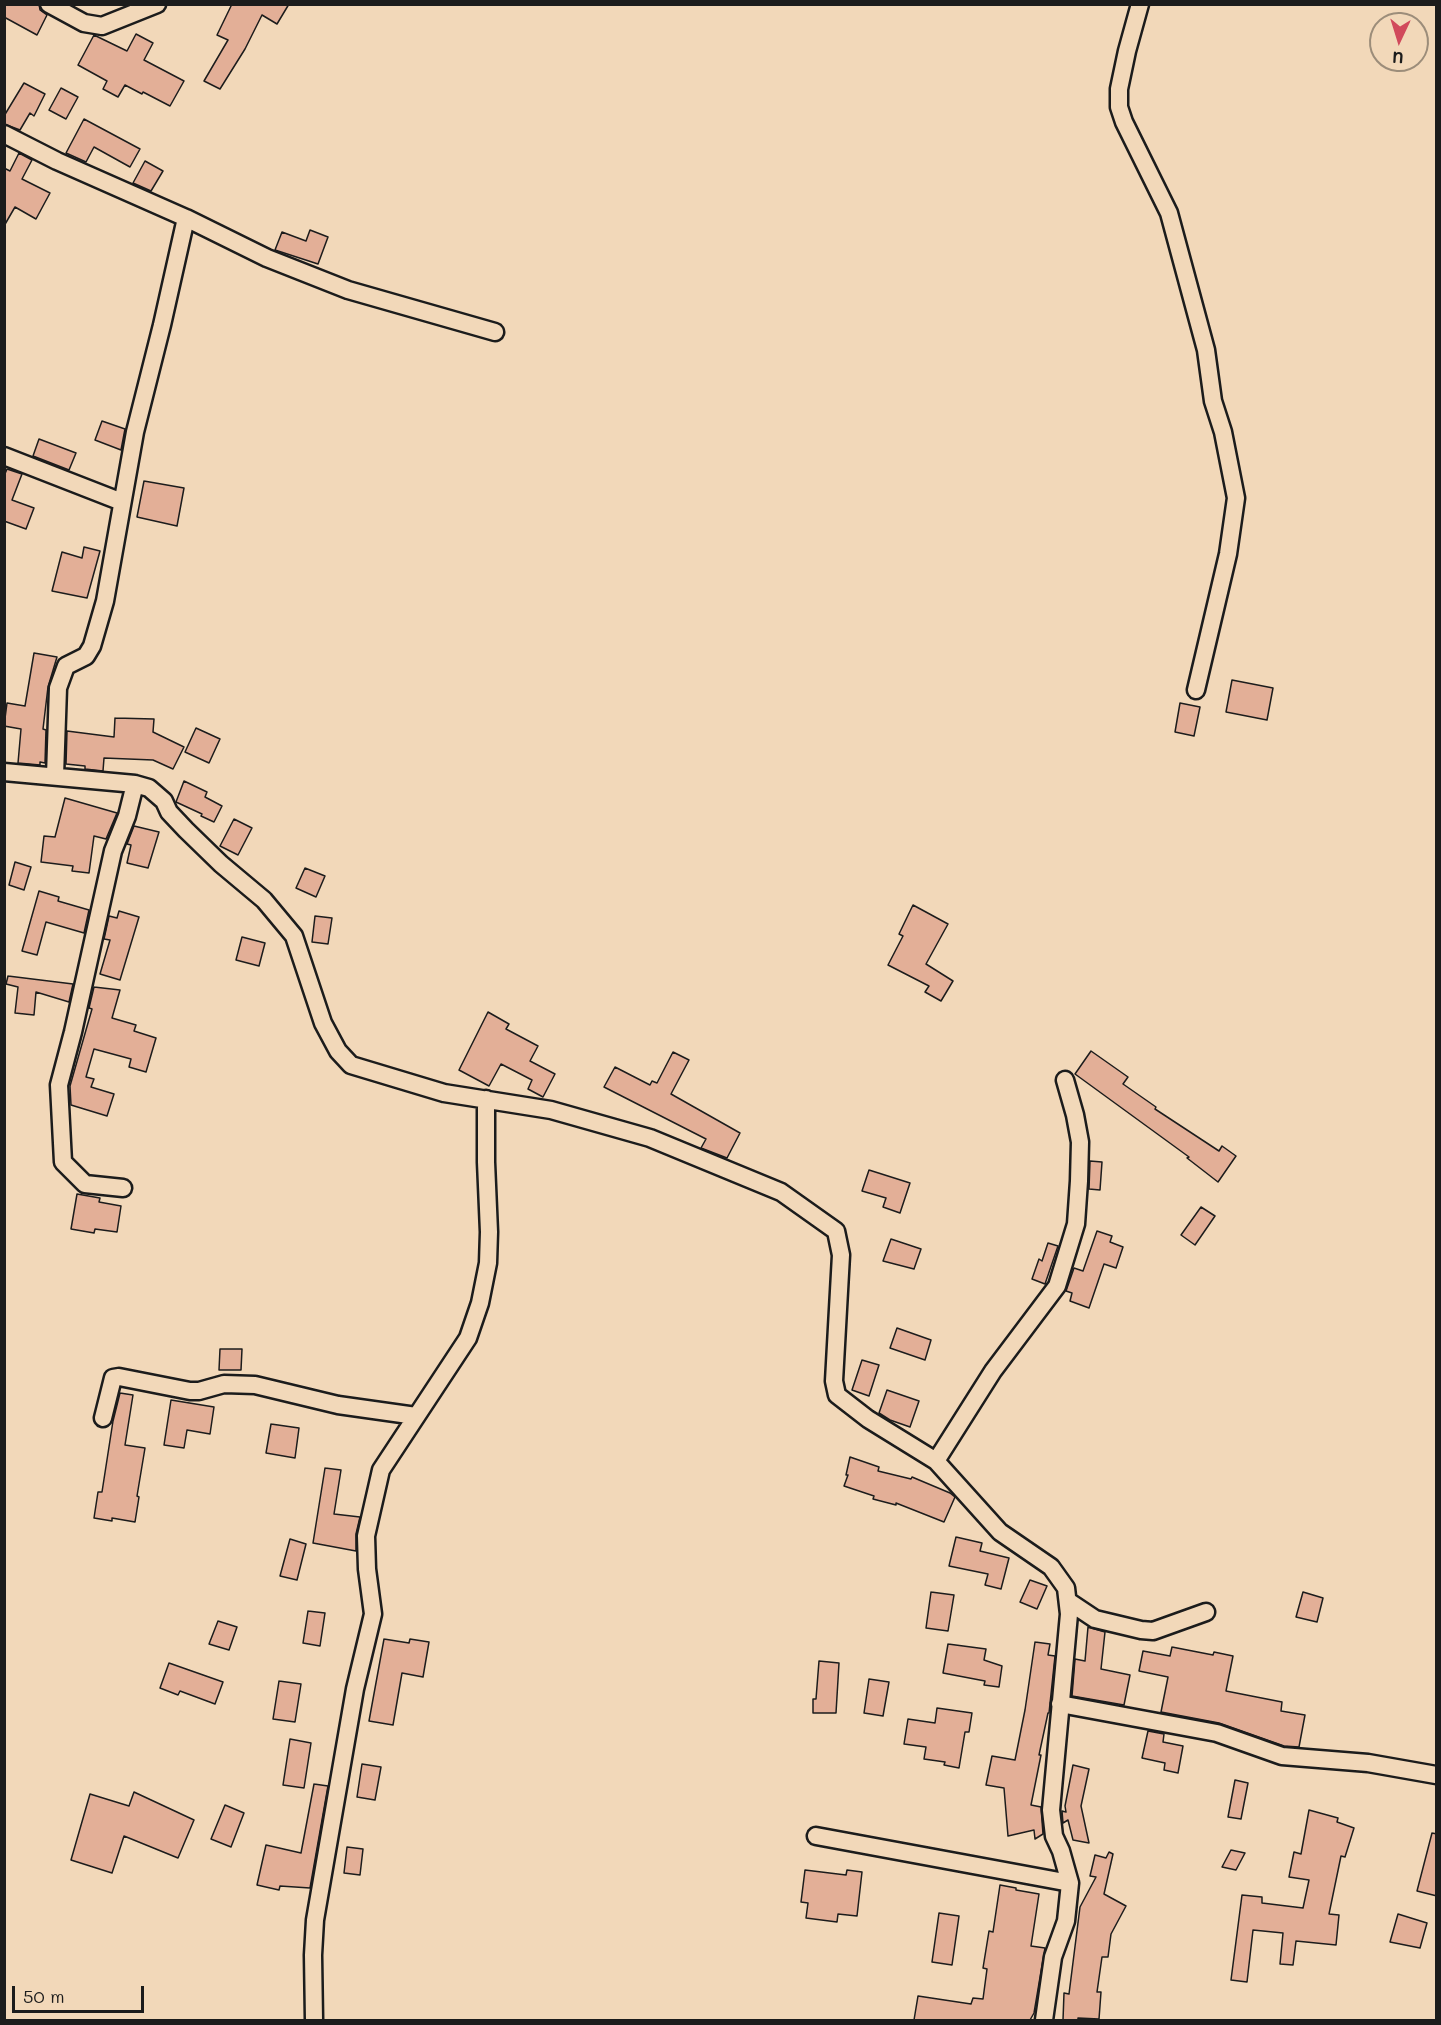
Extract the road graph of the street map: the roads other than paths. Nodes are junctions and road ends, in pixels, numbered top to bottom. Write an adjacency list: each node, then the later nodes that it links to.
1 (49, 4): 2 (street)
2 (157, 4)
3 (1140, 4): 9 (street)
4 (4, 134): 5 (street)
5 (186, 218): 6 (street); 8 (street)
6 (495, 332)
7 (4, 456): 8 (street)
8 (122, 502): 11 (street)
9 (1196, 690)
10 (4, 772): 11 (street)
11 (55, 776): 12 (street)
12 (135, 784): 14 (street); 15 (street)
13 (1065, 1080): 18 (street)
14 (486, 1099): 16 (street); 18 (street)
15 (123, 1188)
16 (416, 1416): 17 (street); 25 (street)
17 (103, 1418)
18 (936, 1461): 19 (street)
19 (1068, 1601): 20 (street); 21 (street)
20 (1206, 1612)
21 (1060, 1704): 22 (street); 24 (street)
22 (1437, 1775)
23 (816, 1836): 24 (street)
24 (1070, 1883): 26 (street)
25 (314, 2020)
26 (1044, 2020)

